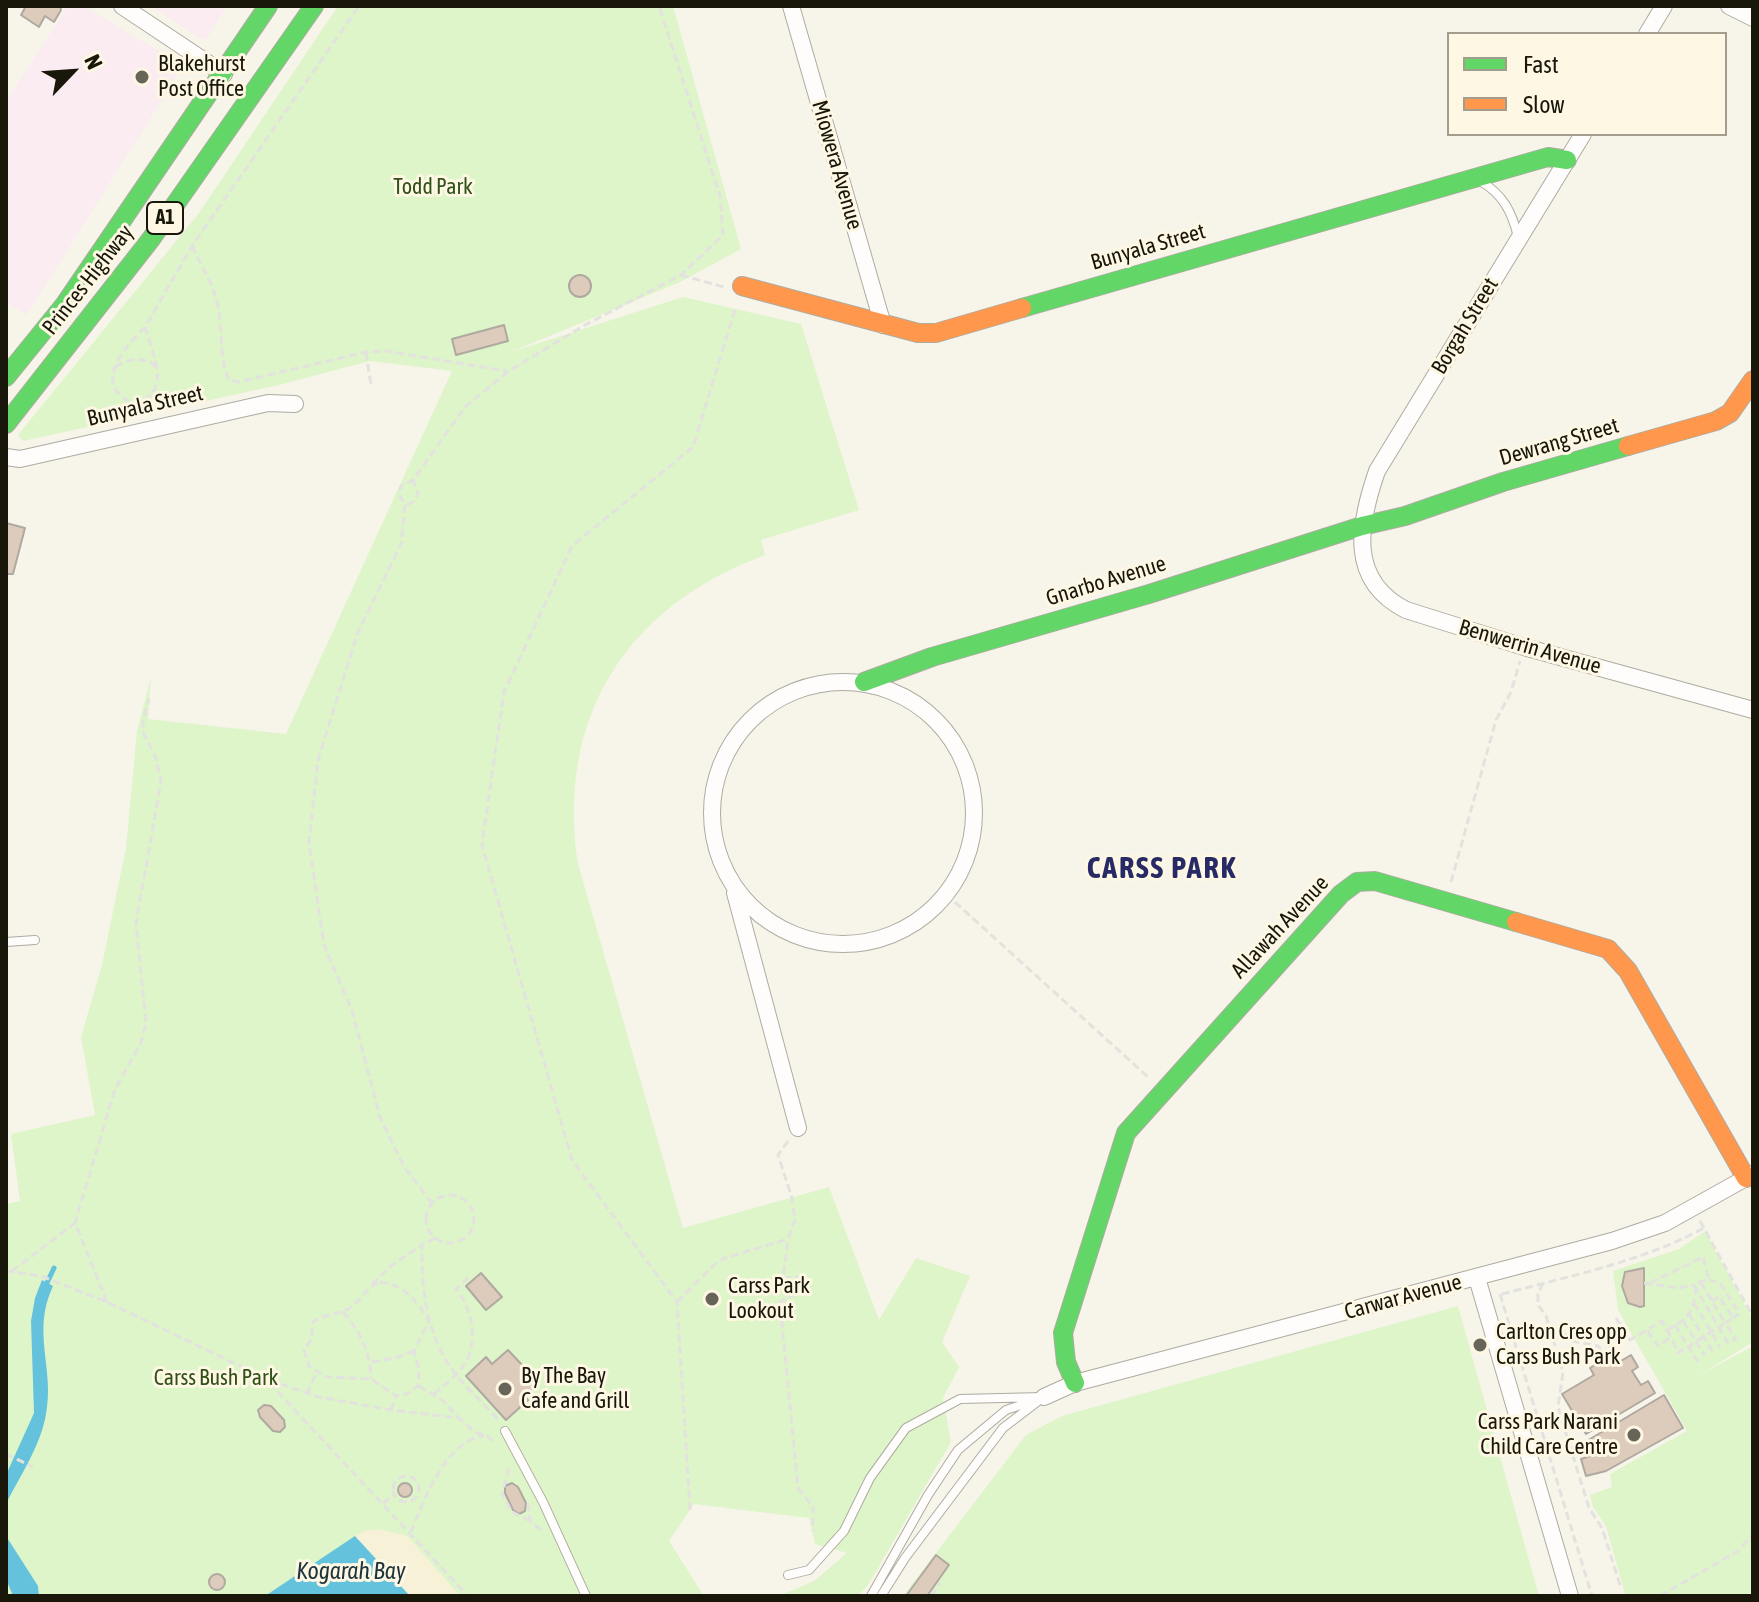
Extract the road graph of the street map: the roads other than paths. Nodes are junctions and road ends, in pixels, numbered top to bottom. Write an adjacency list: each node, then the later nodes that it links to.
1 (122, 6): 9 (street)
2 (268, 6): 9 (main road, Princes Highway / A1)
3 (314, 6): 19 (main road, Princes Highway / A1)
4 (791, 6): 15 (street, Miowera Avenue)
5 (1664, 6): 8 (street)
6 (1729, 6): 7 (street)
7 (1753, 18)
8 (1648, 32)
9 (224, 74): 16 (main road, Princes Highway / A1)
10 (1582, 136): 11 (street, Borgah Street)
11 (1567, 160): 12 (main road, Bunyala Street); 13 (street, Borgah Street)
12 (1476, 179): 13 (lane); 15 (main road, Bunyala Street)
13 (1519, 238): 21 (street, Borgah Street)
14 (741, 288): 15 (main road, Bunyala Street)
15 (883, 325)
16 (6, 377)
17 (1753, 380): 21 (main road, Dewrang Street)
18 (295, 404): 20 (street, Bunyala Street)
19 (6, 424)
20 (6, 457)
21 (1362, 526): 22 (main road, Gnarbo Avenue); 23 (street, Benwerrin Avenue)
22 (864, 682): 24 (street, Gnarbo Avenue); 24 (street, Gnarbo Avenue)
23 (1753, 710)
24 (733, 888): 27 (street, Gnarbo Avenue)
25 (35, 940): 26 (lane)
26 (6, 942)
27 (798, 1128)
28 (1750, 1176): 29 (street, Carwar Avenue); 30 (main road, Allawah Avenue)
29 (1477, 1278): 30 (street, Carwar Avenue); 37 (street)
30 (1075, 1383): 31 (street, Carwar Avenue)
31 (1044, 1397): 33 (lane); 35 (lane, Carwar Avenue); 36 (lane, Carwar Avenue)
32 (505, 1431): 34 (lane)
33 (788, 1575)
34 (586, 1596)
35 (871, 1596)
36 (881, 1596)
37 (1570, 1596)

